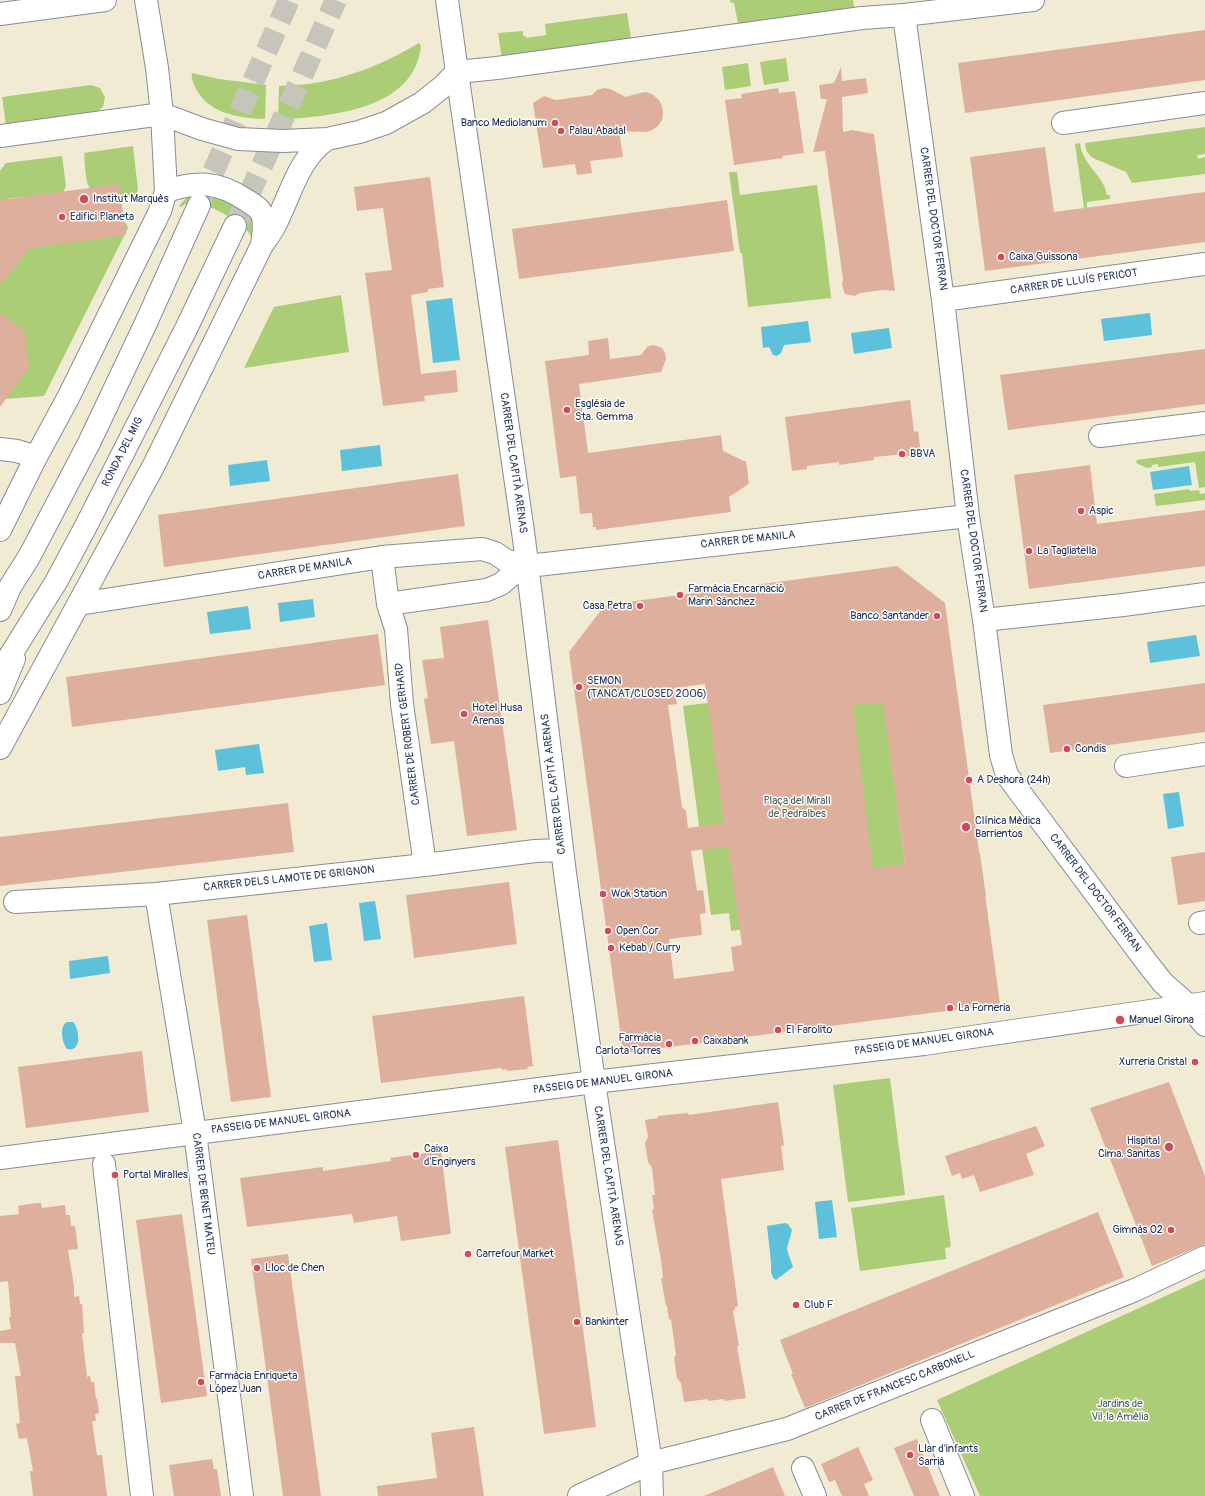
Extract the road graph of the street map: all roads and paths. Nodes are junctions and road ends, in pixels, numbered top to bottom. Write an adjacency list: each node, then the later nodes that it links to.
1 (105, 0): 6 (street)
2 (146, 0): 9 (street)
3 (447, 0): 7 (street, CARRER DEL CAPITÀ ARENAS)
4 (1033, 0): 5 (street)
5 (903, 8): 7 (street); 18 (street, CARRER DEL DOCTOR FERRAN)
6 (0, 14)
7 (457, 72): 12 (street); 26 (street, CARRER DEL CAPITÀ ARENAS)
8 (1205, 103): 10 (street)
9 (162, 114): 11 (street); 12 (street); 13 (street)
10 (1063, 123)
11 (0, 136)
12 (327, 139): 16 (street)
13 (166, 191): 16 (street); 22 (street)
14 (198, 205): 27 (street)
15 (235, 226): 33 (street, RONDA DEL MIG)
16 (262, 245): 29 (street)
17 (1205, 264): 18 (street, CARRER DE LLUÍS PERICOT)
18 (943, 300): 23 (street, CARRER DEL DOCTOR FERRAN)
19 (1205, 423): 20 (street)
20 (1100, 436)
21 (0, 449): 22 (street)
22 (36, 457): 24 (street)
23 (968, 516): 26 (street, CARRER DE MANILA); 32 (street, CARRER DEL DOCTOR FERRAN)
24 (0, 530)
25 (382, 557): 26 (street, CARRER DE MANILA); 29 (street, CARRER DE MANILA); 30 (street, CARRER DE ROBERT GERHARD)
26 (528, 566): 30 (street, CARRER DE MANILA); 41 (street, CARRER DEL CAPITÀ ARENAS)
27 (5, 594): 31 (street)
28 (1205, 594): 32 (street)
29 (79, 604): 34 (street)
30 (388, 604): 42 (street, CARRER DE ROBERT GERHARD)
31 (0, 610)
32 (984, 620): 45 (street, CARRER DEL DOCTOR FERRAN)
33 (22, 637): 35 (street, RONDA DEL MIG); 36 (street)
34 (60, 638): 37 (street); 38 (street)
35 (0, 672)
36 (0, 693)
37 (0, 725)
38 (0, 748)
39 (1205, 754): 40 (street)
40 (1126, 766)
41 (562, 850): 42 (street, CARRER DELS LAMOTE DE GRIGNON); 47 (street, CARRER DEL CAPITÀ ARENAS)
42 (425, 865): 43 (street, CARRER DELS LAMOTE DE GRIGNON)
43 (156, 894): 44 (street, CARRER DELS LAMOTE DE GRIGNON); 48 (street, CARRER DE BENET MATEU)
44 (15, 902)
45 (1196, 1004): 46 (street, CARRER DEL DOCTOR FERRAN); 47 (street, PASSEIG DE MANUEL GIRONA)
46 (1205, 1025)
47 (594, 1082): 48 (street, PASSEIG DE MANUEL GIRONA); 53 (street, CARRER DEL CAPITÀ ARENAS)
48 (195, 1133): 49 (street, PASSEIG DE MANUEL GIRONA); 56 (street, CARRER DE BENET MATEU)
49 (0, 1158)
50 (104, 1164): 55 (street)
51 (1205, 1257): 53 (street, CARRER DE FRANCESC CARBONELL)
52 (932, 1420): 60 (street)
53 (651, 1463): 57 (street, CARRER DE FRANCESC CARBONELL); 58 (street, CARRER DEL CAPITÀ ARENAS)
54 (803, 1468): 59 (street)
55 (142, 1496)
56 (242, 1496)
57 (579, 1496)
58 (652, 1496)
59 (815, 1496)
60 (963, 1496)

